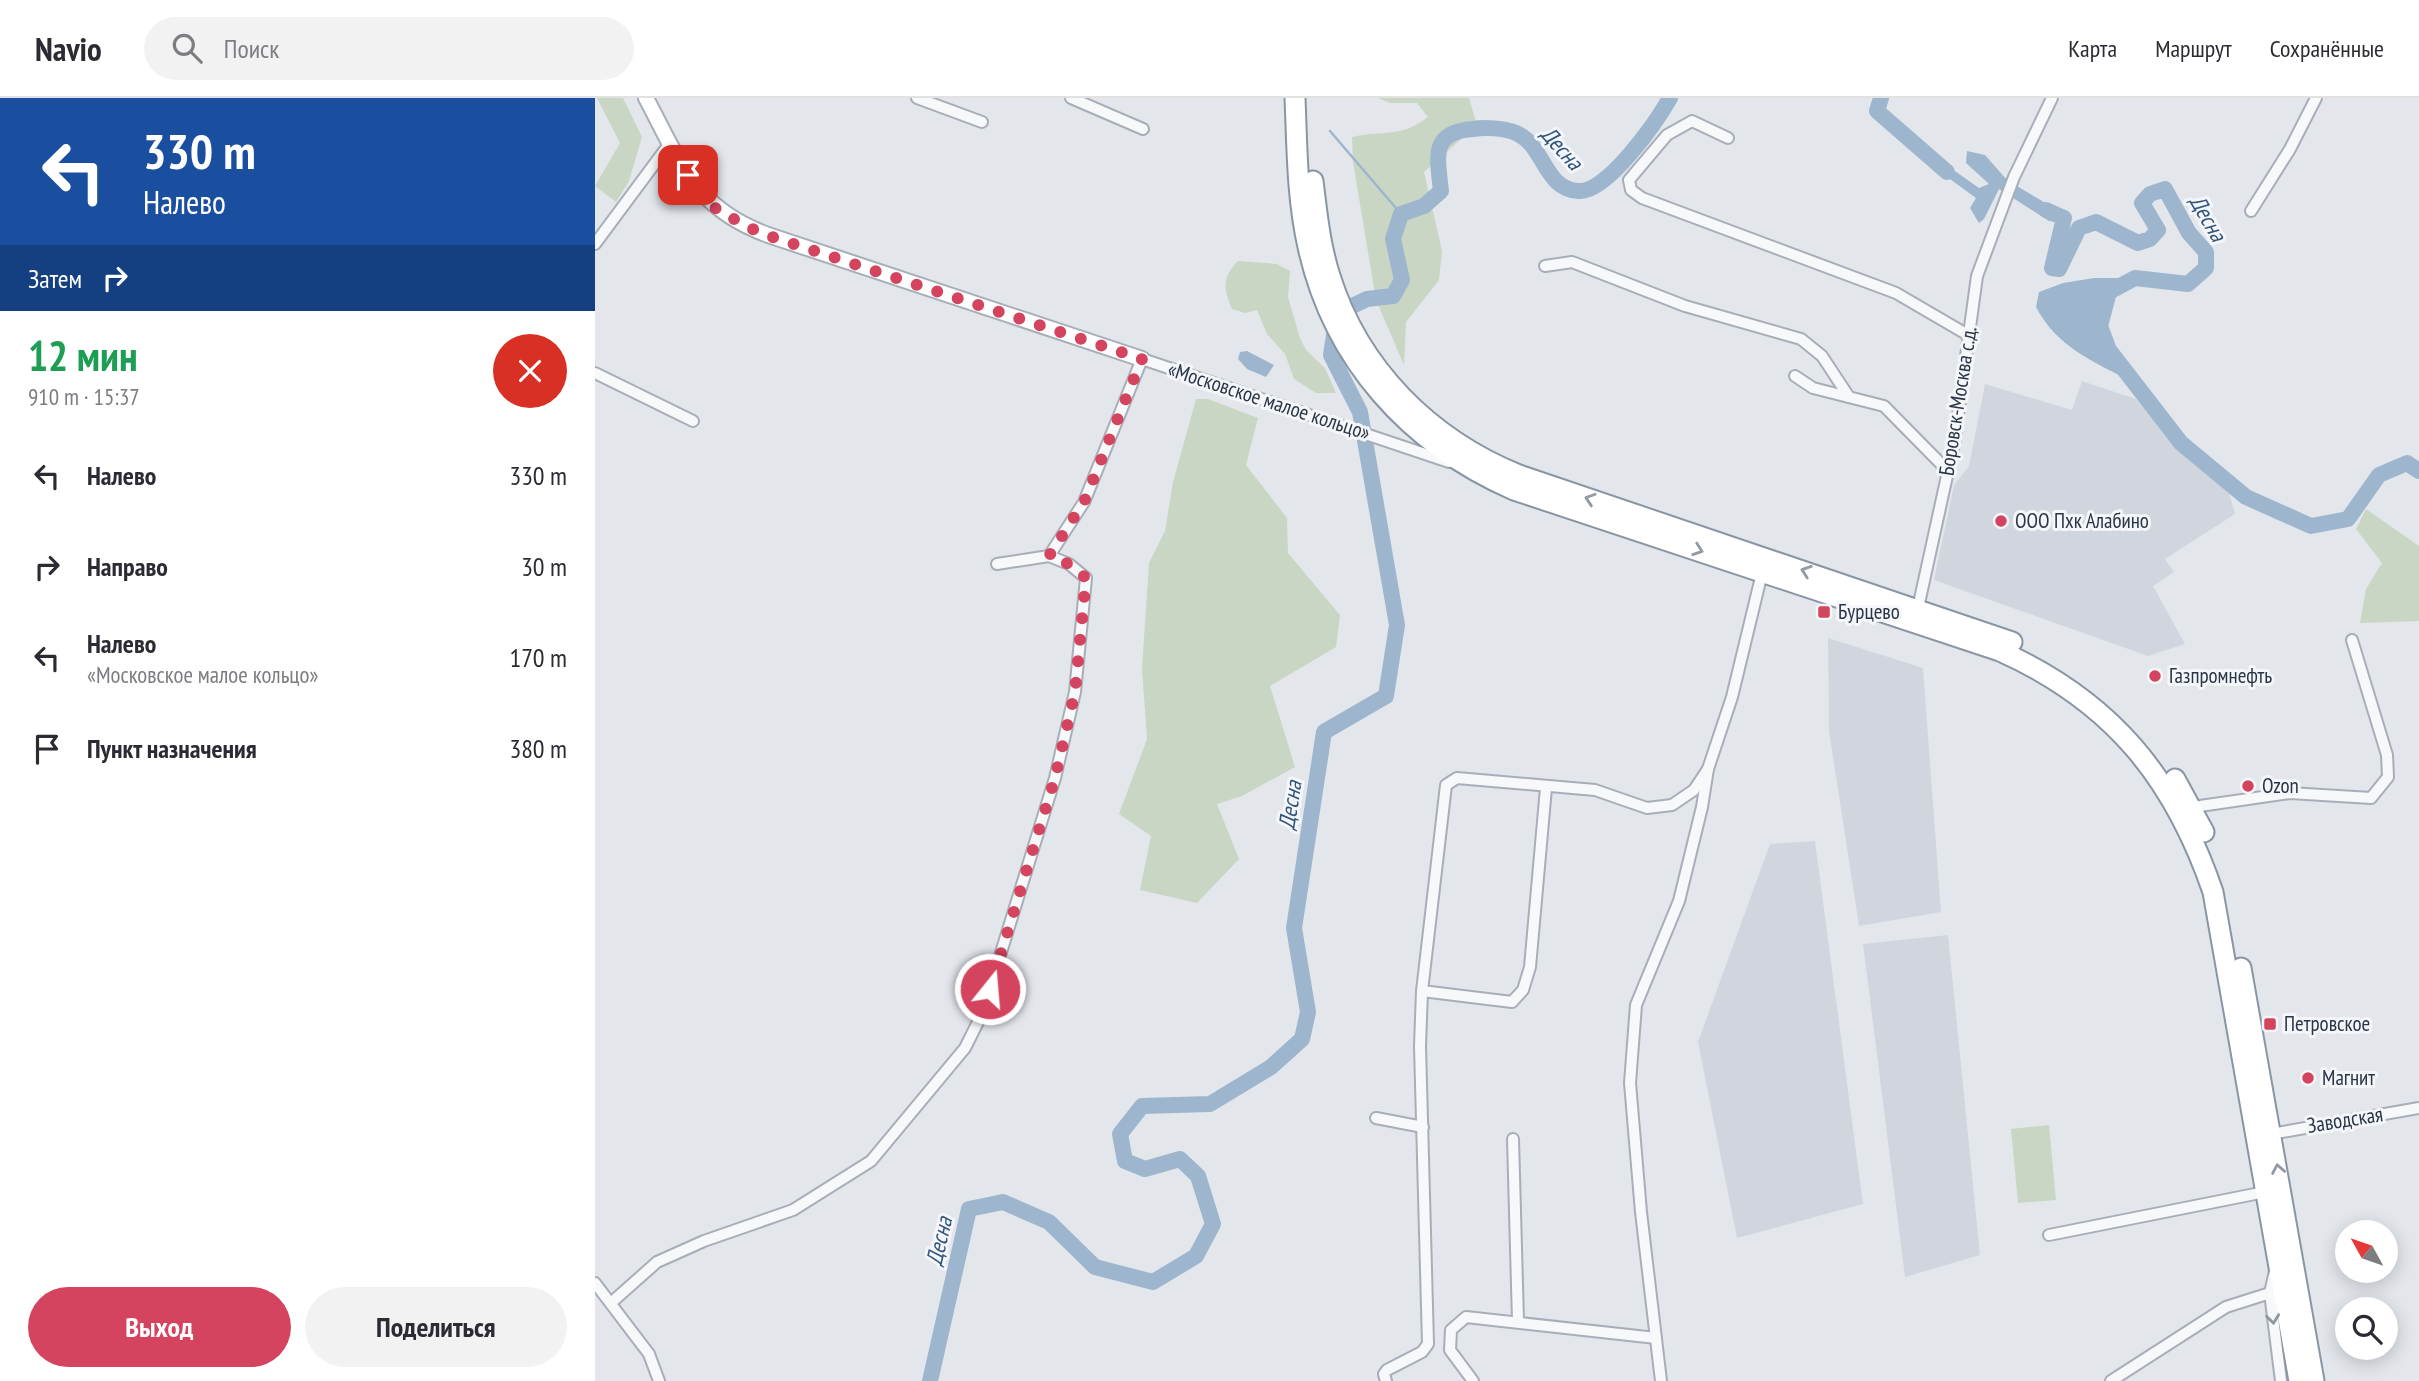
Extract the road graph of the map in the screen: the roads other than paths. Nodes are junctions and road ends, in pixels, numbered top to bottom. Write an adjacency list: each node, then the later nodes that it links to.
1 (646, 98): 11 (street, «Московское малое кольцо»)
2 (917, 98): 8 (street)
3 (1071, 98): 9 (street)
4 (1295, 98): 14 (highway)
5 (1307, 98): 14 (highway)
6 (2316, 98): 12 (street)
7 (2050, 102): 16 (street, Боровск-Москва с.д.)
8 (982, 122)
9 (1143, 129)
10 (1728, 138): 16 (street)
11 (670, 143): 13 (street); 17 (street, «Московское малое кольцо»)
12 (2251, 211)
13 (595, 244)
14 (1314, 244): 21 (highway)
15 (1545, 266): 20 (street)
16 (1968, 335): 24 (street, Боровск-Москва с.д.)
17 (1142, 359): 23 (street, «Московское малое кольцо»); 25 (street)
18 (595, 373): 22 (street)
19 (1795, 376): 20 (street)
20 (1849, 397): 24 (street)
21 (1410, 416): 23 (highway); 28 (highway, one-way to 21)
22 (693, 421)
23 (1472, 470): 27 (highway, one-way to 27)
24 (1948, 471): 28 (street, Боровск-Москва с.д.)
25 (1049, 556): 26 (street); 45 (street)
26 (997, 564)
27 (1762, 573): 30 (street); 39 (highway)
28 (1918, 608): 32 (highway)
29 (2352, 640): 32 (street)
30 (1708, 769): 31 (street); 47 (street)
31 (1546, 788): 33 (street); 33 (street)
32 (2193, 807): 37 (highway)
33 (1422, 991): 36 (street)
34 (2419, 1108): 37 (street, Заводская)
35 (1376, 1118): 36 (street)
36 (1423, 1127): 49 (street)
37 (2271, 1133): 40 (highway, one-way to 37)
38 (1513, 1139): 46 (street)
39 (2265, 1192): 41 (street); 42 (highway)
40 (2286, 1216): 55 (highway); 56 (street)
41 (2049, 1235)
42 (2277, 1258): 44 (street); 54 (highway)
43 (595, 1283): 45 (street)
44 (2270, 1293): 52 (street); 53 (street, one-way to 53)
45 (611, 1302): 48 (street)
46 (1518, 1321): 47 (street); 50 (street)
47 (1656, 1338): 51 (street)
48 (659, 1381)
49 (1386, 1381)
50 (1473, 1381)
51 (1661, 1381)
52 (2111, 1381)
53 (2281, 1381)
54 (2299, 1381)
55 (2314, 1381)
56 (2323, 1381)

